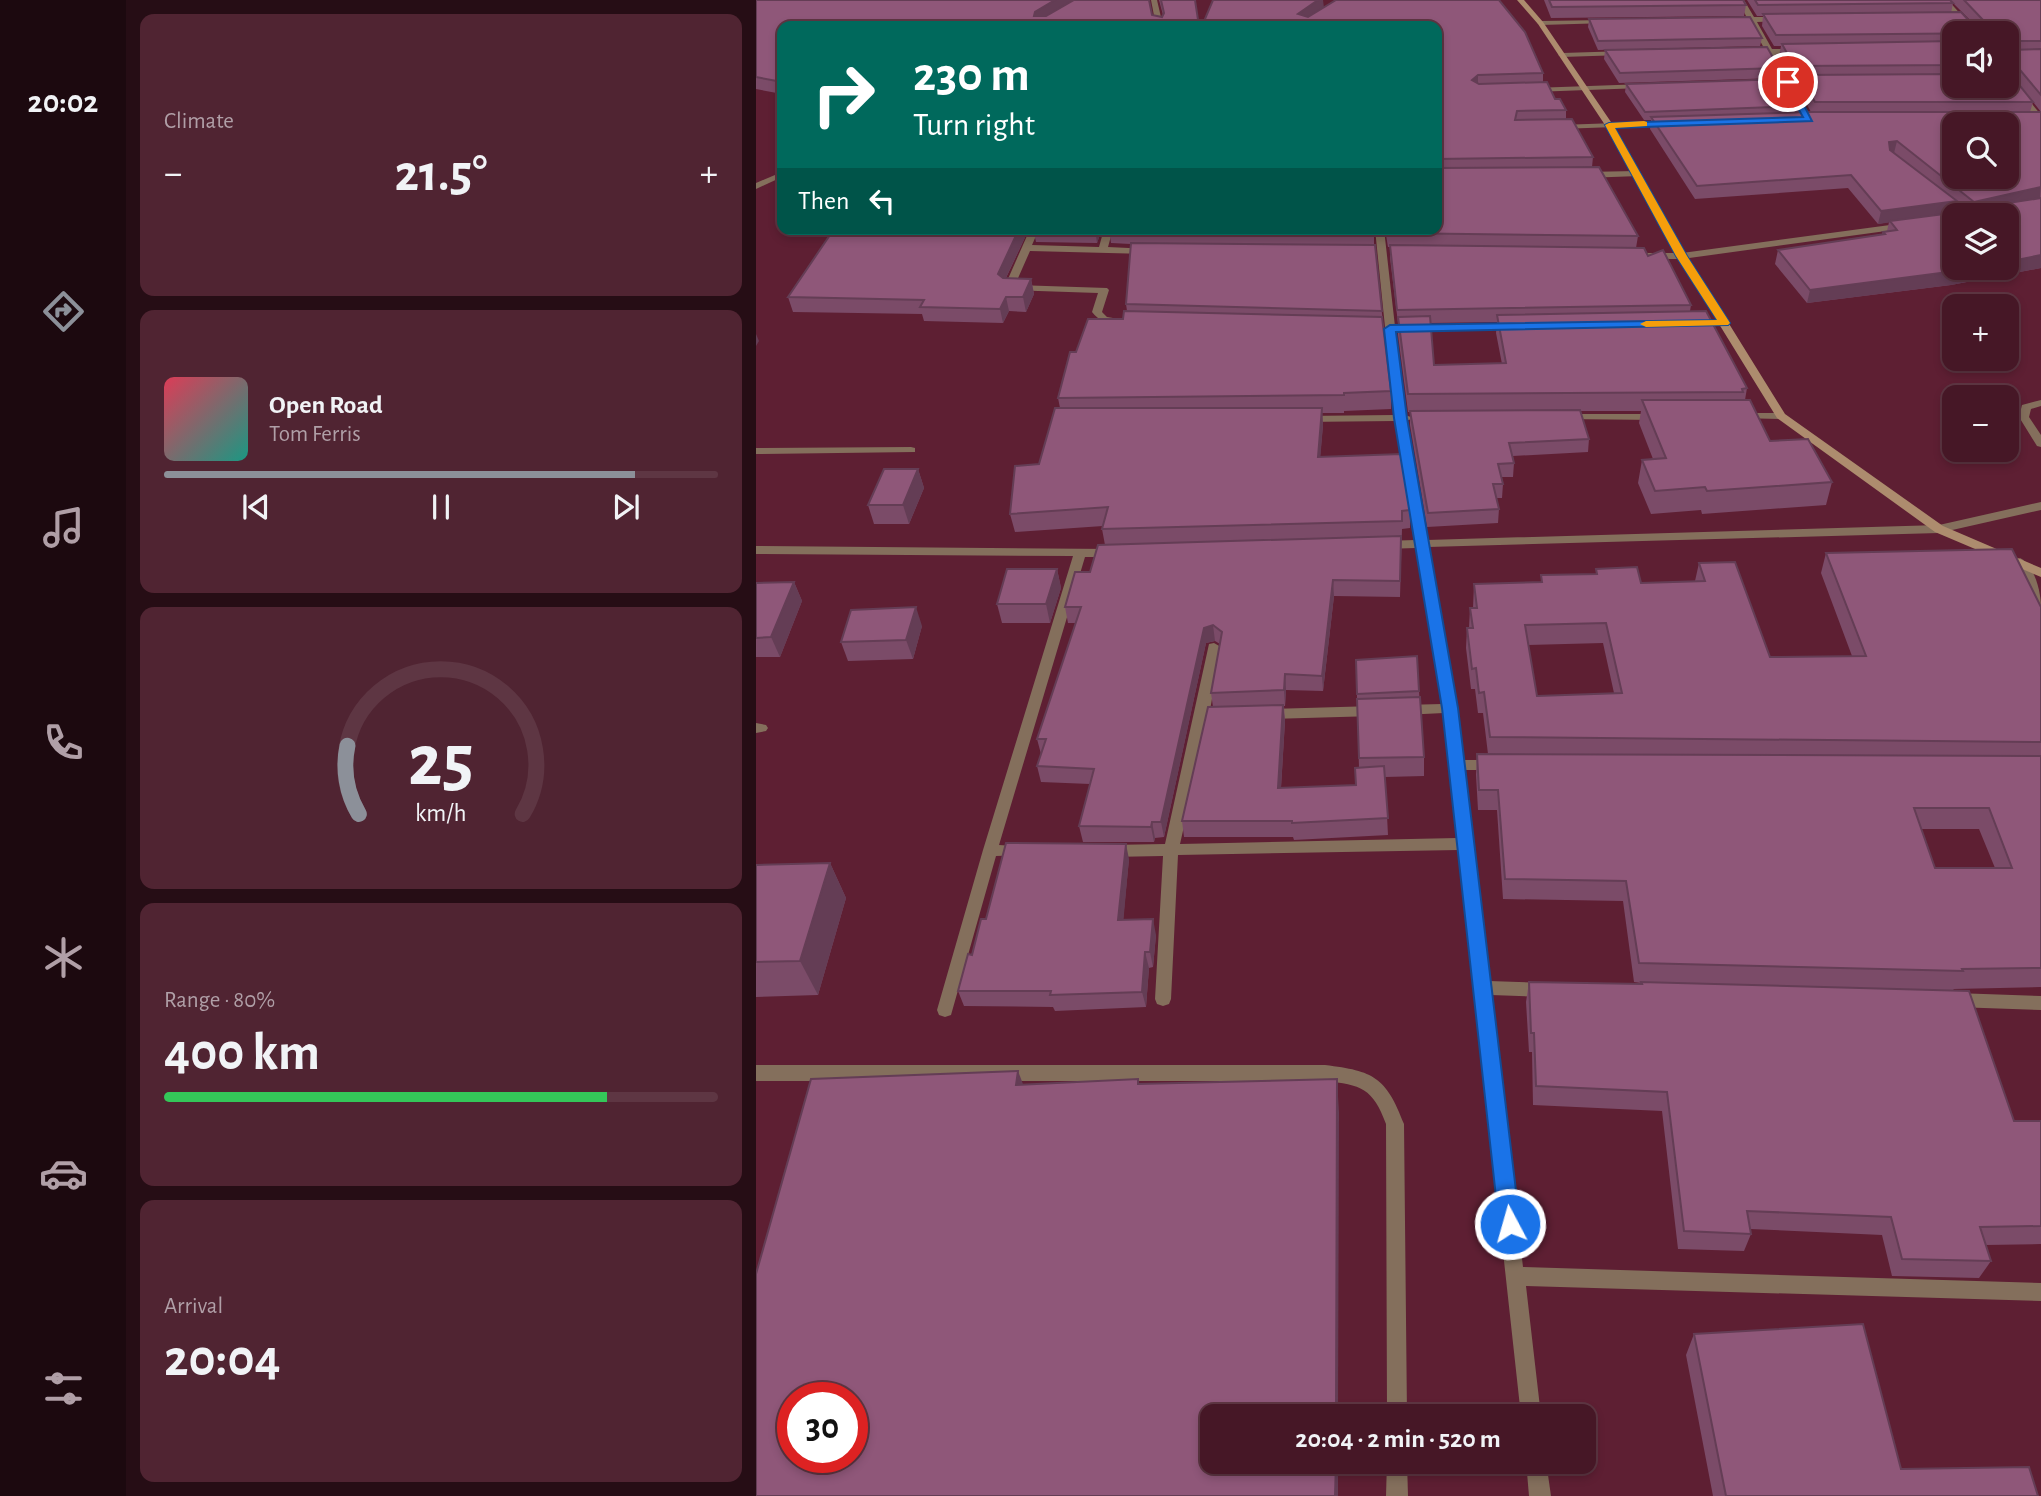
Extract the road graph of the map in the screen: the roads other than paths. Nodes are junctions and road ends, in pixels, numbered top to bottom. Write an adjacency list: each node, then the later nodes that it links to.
1 (1154, 0): 10 (street)
2 (1520, 0): 12 (main road)
3 (1741, 0): 5 (street)
4 (1944, 0): 8 (street)
5 (1752, 19): 6 (street); 9 (street); 15 (street)
6 (1794, 19)
7 (1947, 19): 8 (street)
8 (1961, 19)
9 (1726, 20)
10 (1159, 21)
11 (1620, 22): 12 (street)
12 (1541, 23): 17 (main road)
13 (1811, 51): 15 (street)
14 (1745, 52): 15 (street)
15 (1772, 52): 18 (street)
16 (1627, 53): 17 (street)
17 (1562, 55): 22 (main road)
18 (1788, 82): 19 (street); 20 (street); 25 (street)
19 (1829, 82)
20 (1760, 83)
21 (1652, 86): 22 (street)
22 (1584, 88): 23 (street); 31 (main road)
23 (1518, 90)
24 (2019, 93): 28 (street)
25 (1808, 119): 26 (street); 29 (street)
26 (1822, 119)
27 (2026, 119): 28 (street)
28 (2040, 119)
29 (1795, 120)
30 (1676, 123): 31 (street)
31 (1609, 125): 32 (street); 33 (main road)
32 (1545, 128)
33 (1636, 174): 35 (street); 47 (main road)
34 (777, 176): 36 (street)
35 (1570, 176)
36 (756, 186)
37 (1933, 191): 38 (street)
38 (1948, 203)
39 (1914, 224): 47 (street)
40 (1032, 235): 43 (street)
41 (1107, 235): 44 (street)
42 (1380, 235): 52 (street)
43 (1026, 248): 44 (street); 48 (street)
44 (1102, 251): 45 (street)
45 (1155, 251)
46 (1614, 255): 47 (street)
47 (1682, 256): 50 (main road)
48 (1132, 322)
49 (1710, 323): 50 (street)
50 (1724, 323): 55 (main road)
51 (1530, 326): 52 (street)
52 (1383, 329): 58 (street)
53 (2041, 403): 61 (street)
54 (1727, 416): 55 (street)
55 (1781, 416): 65 (main road)
56 (1550, 417): 57 (street)
57 (1672, 417)
58 (1400, 418): 59 (street); 60 (street); 66 (street)
59 (1427, 418)
60 (1292, 419)
61 (2041, 443)
62 (911, 450): 63 (street)
63 (756, 451)
64 (2041, 506): 65 (street)
65 (1938, 529): 66 (street); 71 (main road)
66 (1422, 544): 67 (street); 75 (street)
67 (1367, 546)
68 (756, 550): 70 (street)
69 (1121, 553): 70 (street)
70 (1080, 554): 80 (street)
71 (2020, 562): 72 (main road); 73 (street)
72 (2041, 573)
73 (2041, 604)
74 (1214, 647): 83 (street)
75 (1450, 708): 76 (street); 77 (street)
76 (1257, 715)
77 (1457, 765): 78 (street); 79 (street)
78 (1512, 765)
79 (1466, 844): 83 (street); 84 (street)
80 (990, 850): 81 (street); 89 (street)
81 (1046, 851)
82 (1088, 851): 83 (street)
83 (1171, 851): 86 (street)
84 (1484, 988): 85 (street); 91 (street)
85 (1567, 990)
86 (1163, 999)
87 (1944, 1000): 88 (street)
88 (2041, 1003)
89 (945, 1010)
90 (756, 1073): 93 (street)
91 (1516, 1276): 92 (street); 94 (street)
92 (2041, 1292)
93 (1397, 1404)
94 (1530, 1404)
95 (1397, 1474): 97 (street)
96 (1537, 1474): 98 (street)
97 (1397, 1496)
98 (1540, 1496)

